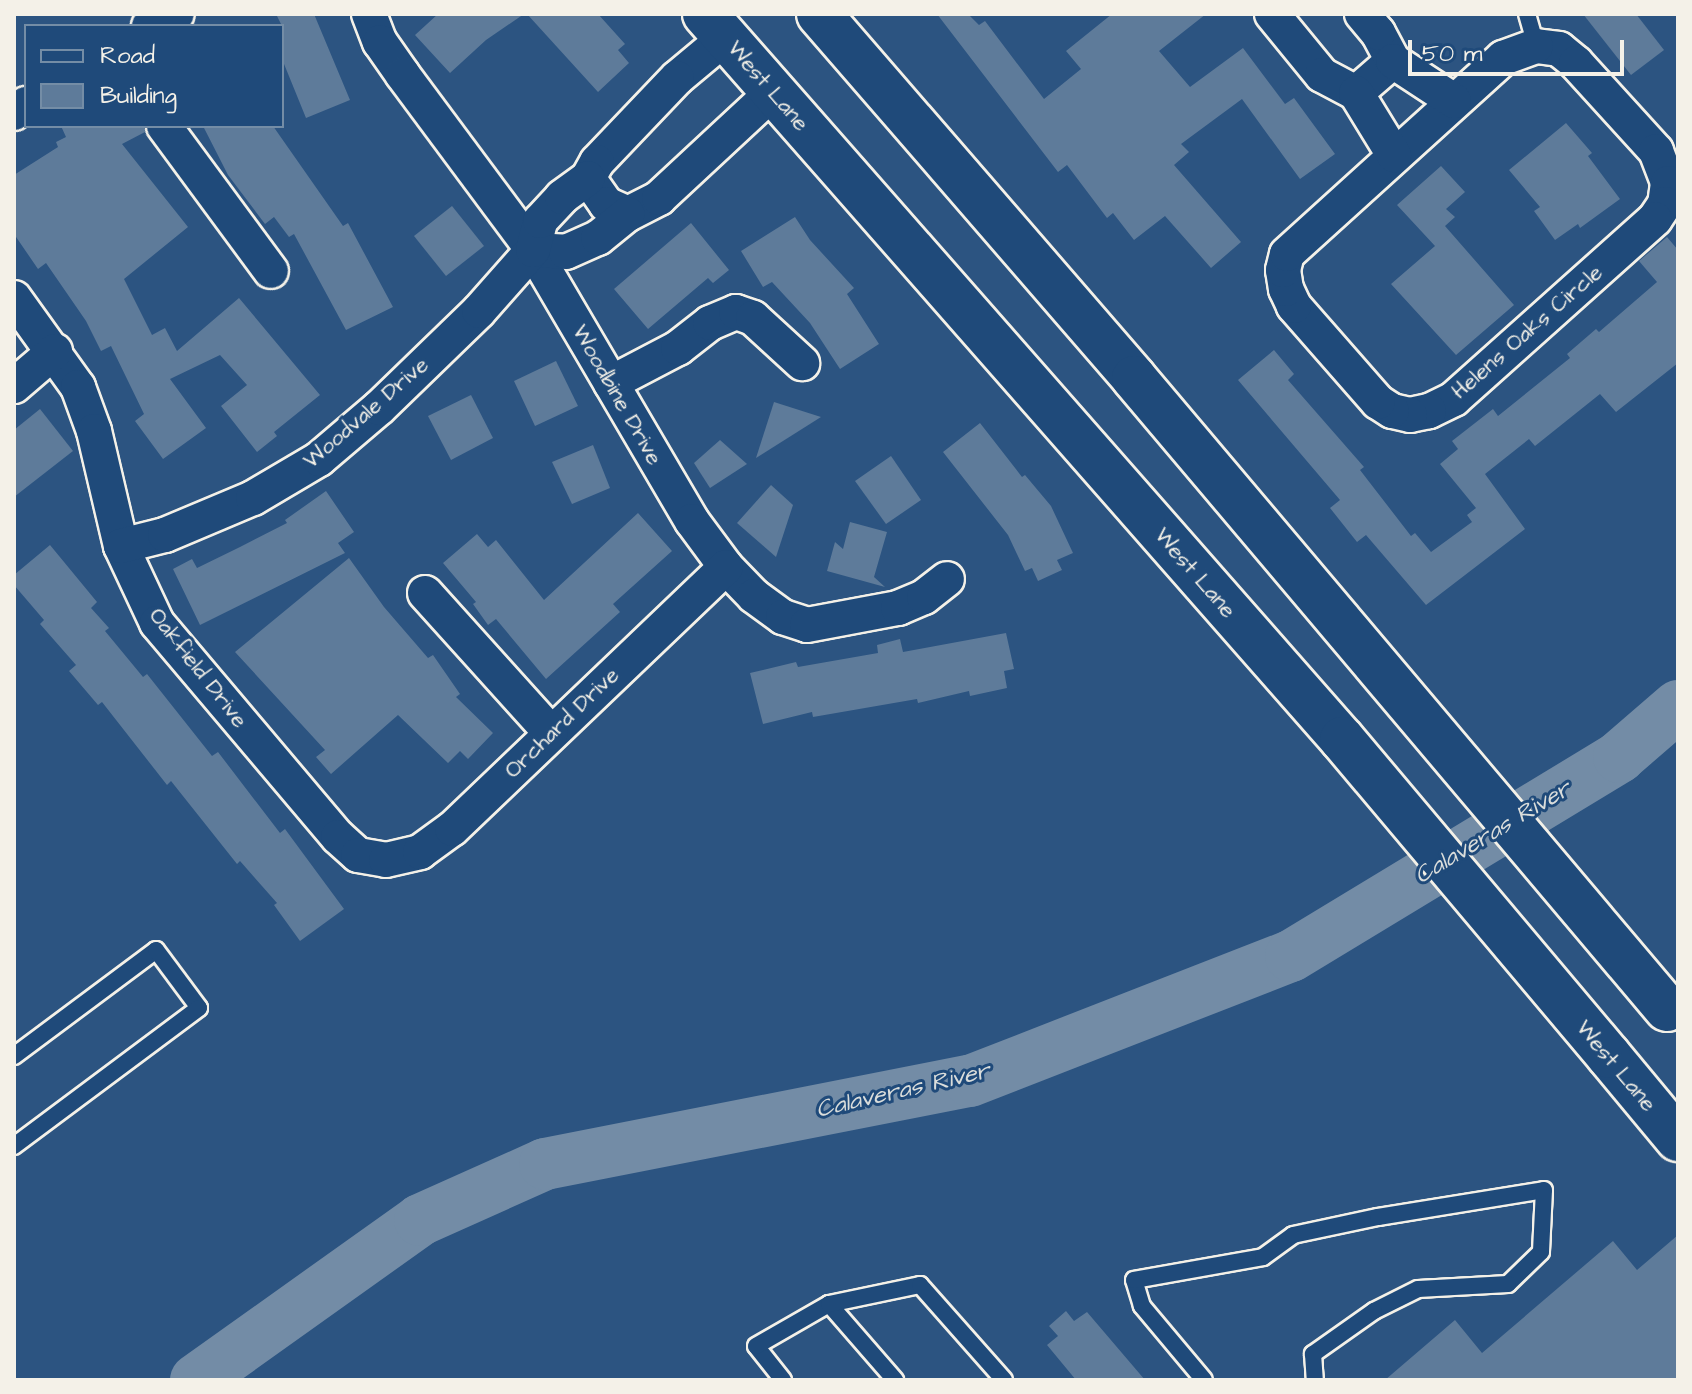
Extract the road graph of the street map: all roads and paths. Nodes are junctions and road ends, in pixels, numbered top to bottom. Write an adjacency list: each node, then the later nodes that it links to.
1 (369, 14): 15 (street, Woodbine Drive)
2 (819, 14): 28 (main road)
3 (1272, 14): 9 (street)
4 (1362, 14): 7 (street)
5 (715, 26): 8 (main road, West Lane); 13 (street, Woodvale Drive)
6 (1532, 30): 10 (street, Helens Oaks Circle); 12 (street, Helens Oaks Circle)
7 (1393, 61): 9 (street); 10 (street)
8 (773, 92): 14 (street); 30 (main road, West Lane)
9 (1356, 93): 12 (street)
10 (1454, 101): 12 (street, Helens Oaks Circle)
11 (165, 128): 16 (street)
12 (1394, 155)
13 (588, 178): 14 (street); 15 (street, Woodvale Drive)
14 (628, 214): 15 (street)
15 (533, 250): 20 (street, Woodbine Drive); 22 (street, Woodvale Drive)
16 (271, 271)
17 (14, 298): 18 (street, Oakfield Drive)
18 (55, 351): 21 (street); 22 (street, Oakfield Drive)
19 (802, 363): 20 (street)
20 (611, 383): 23 (street, Woodbine Drive)
21 (14, 386)
22 (121, 546): 27 (street, Oakfield Drive)
23 (726, 567): 24 (street, Woodbine Drive); 26 (street, Orchard Drive)
24 (947, 579)
25 (425, 593): 26 (street)
26 (551, 733): 27 (street, Orchard Drive)
27 (386, 860)
28 (1672, 1016)
29 (14, 1056): 31 (lane)
30 (1678, 1139)
31 (14, 1146)
32 (829, 1304): 33 (lane); 34 (lane); 35 (lane)
33 (783, 1380)
34 (895, 1380)
35 (1004, 1380)
36 (1204, 1380): 37 (lane)
37 (1315, 1380)

